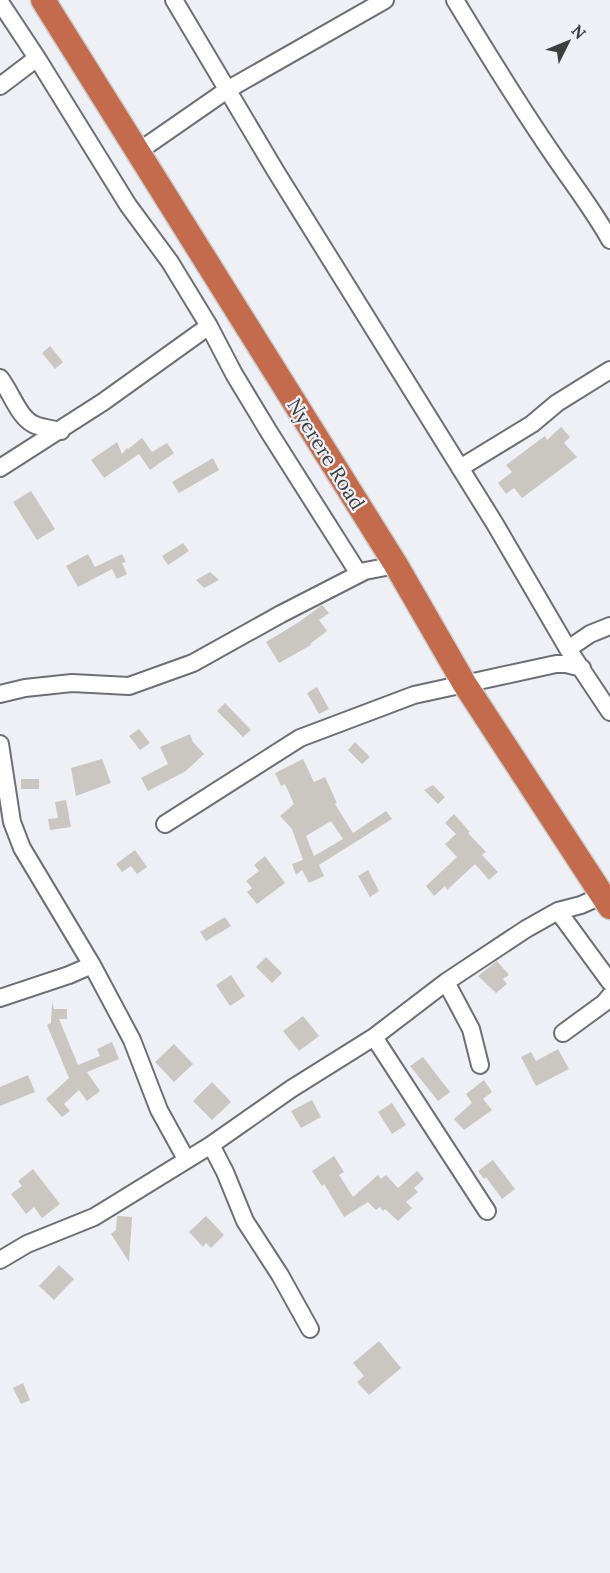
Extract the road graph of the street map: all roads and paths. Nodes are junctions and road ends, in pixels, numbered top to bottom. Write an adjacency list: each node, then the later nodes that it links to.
1 (44, 0): 9 (highway, Nyerere Road)
2 (174, 0): 8 (street)
3 (385, 0): 8 (street)
4 (455, 0): 10 (street)
5 (0, 2): 6 (street)
6 (38, 58): 7 (street); 11 (street)
7 (0, 86)
8 (227, 90): 9 (street); 16 (street)
9 (139, 151): 17 (highway, Nyerere Road)
10 (610, 240)
11 (209, 326): 14 (street); 18 (street)
12 (610, 370): 16 (street)
13 (0, 378): 14 (street)
14 (61, 430): 15 (street)
15 (0, 468)
16 (460, 468): 20 (street)
17 (396, 565): 18 (street); 22 (highway, Nyerere Road)
18 (359, 574): 23 (street)
19 (610, 626): 20 (street)
20 (568, 648): 21 (street)
21 (582, 668): 22 (street); 24 (street)
22 (464, 683): 26 (street); 27 (highway, Nyerere Road)
23 (0, 694)
24 (610, 712)
25 (0, 744): 29 (street)
26 (165, 824)
27 (608, 898): 28 (street)
28 (558, 910): 30 (street); 31 (street)
29 (92, 965): 33 (street); 38 (street)
30 (446, 982): 35 (street); 36 (street)
31 (610, 982)
32 (610, 996): 34 (street)
33 (0, 998)
34 (563, 1033)
35 (374, 1037): 37 (street); 39 (street)
36 (480, 1065)
37 (211, 1145): 38 (street); 41 (street)
38 (186, 1159): 40 (street)
39 (487, 1211)
40 (0, 1260)
41 (310, 1329)

